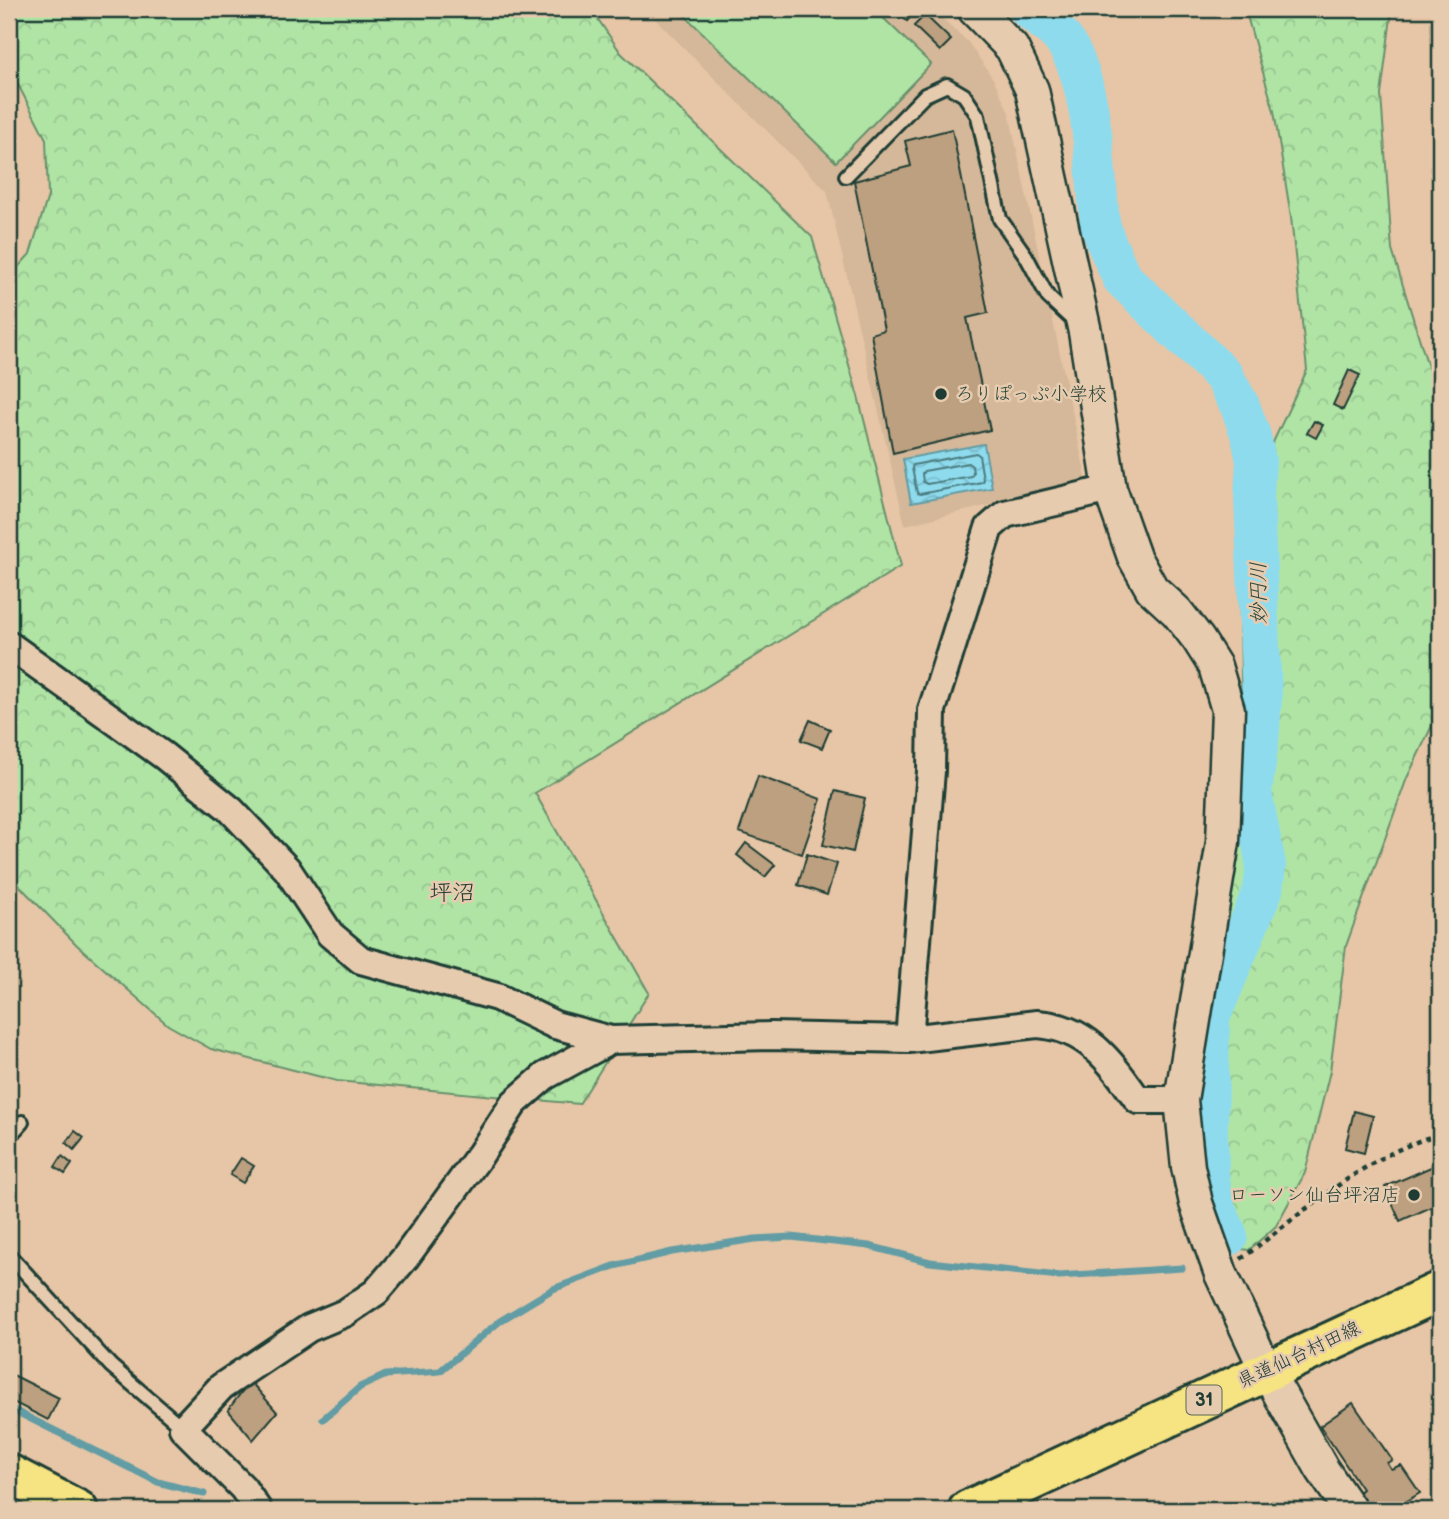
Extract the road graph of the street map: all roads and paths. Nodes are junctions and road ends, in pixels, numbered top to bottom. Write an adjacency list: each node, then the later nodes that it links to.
1 (974, 9): 3 (street)
2 (846, 176): 3 (lane)
3 (1085, 332): 4 (street)
4 (1110, 489): 6 (street); 8 (street)
5 (9, 645): 7 (street)
6 (909, 1039): 7 (street); 8 (street)
7 (611, 1040): 16 (street)
8 (1181, 1100): 13 (street)
9 (22, 1122): 11 (lane)
10 (1440, 1134): 13 (path)
11 (9, 1137)
12 (9, 1255): 16 (lane)
13 (1221, 1275): 15 (street)
14 (1440, 1291): 15 (main road, 県道仙台村田線 / 31)
15 (1266, 1370): 20 (main road, 県道仙台村田線 / 31); 21 (street)
16 (183, 1429): 19 (street)
17 (9, 1474): 18 (main road)
18 (78, 1510)
19 (258, 1510)
20 (968, 1510)
21 (1350, 1510)

